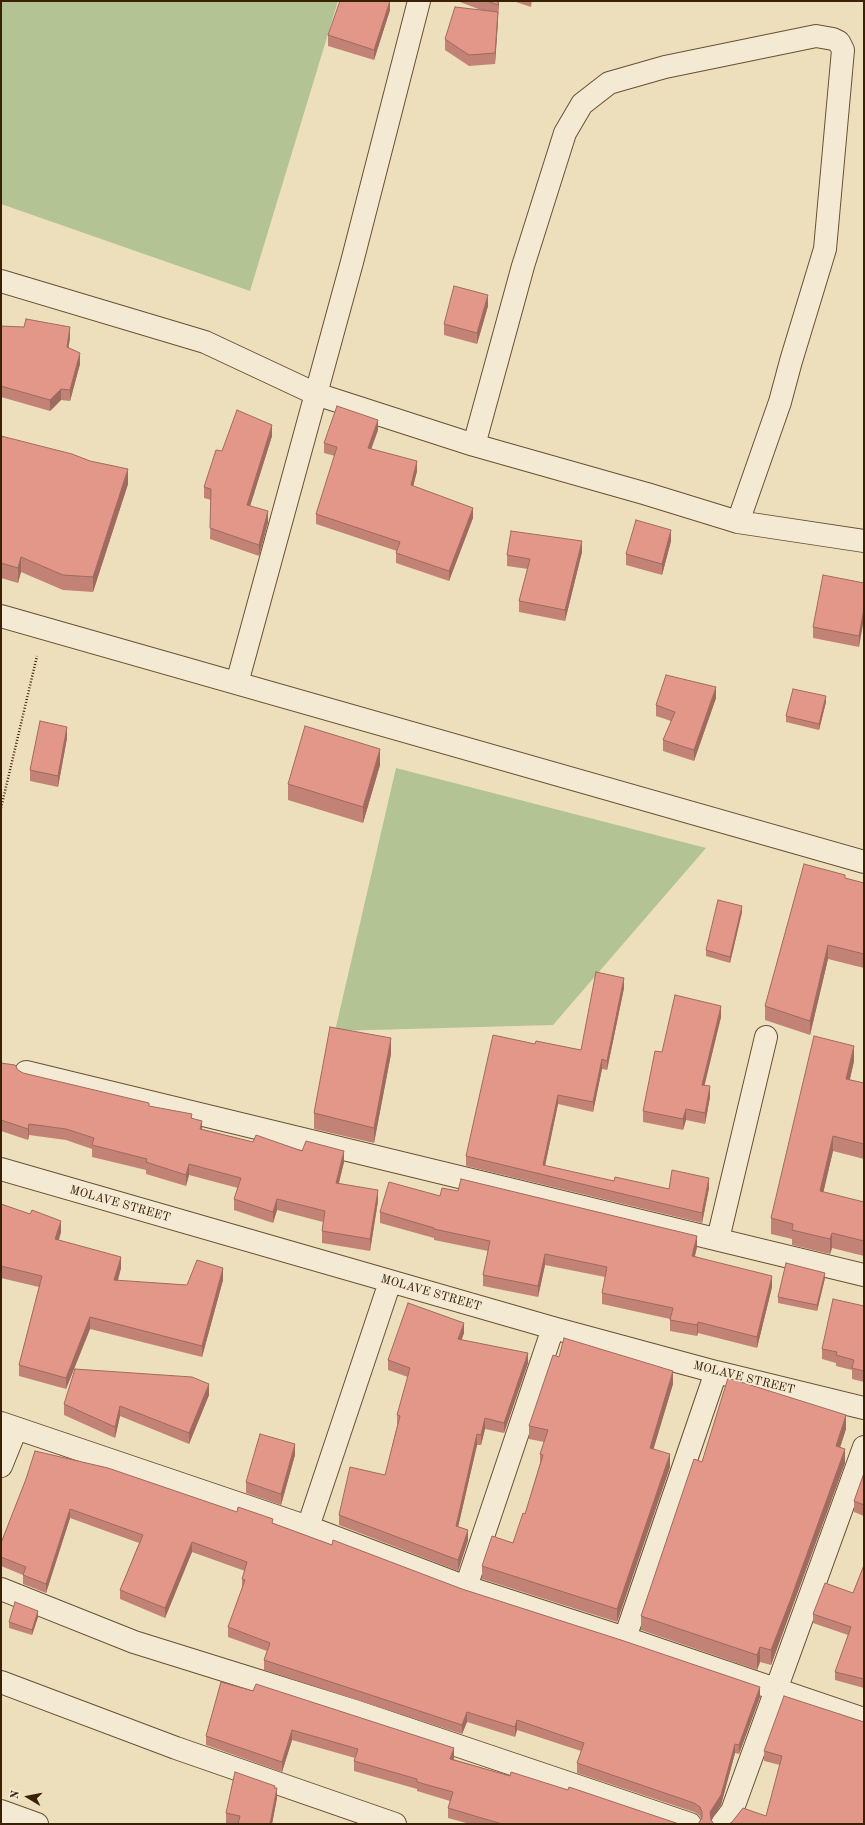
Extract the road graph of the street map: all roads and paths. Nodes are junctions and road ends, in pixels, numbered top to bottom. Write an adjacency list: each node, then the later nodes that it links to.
1 (419, 1): 3 (street)
2 (1, 281): 3 (street)
3 (316, 394): 4 (street); 9 (street)
4 (474, 445): 5 (street); 5 (street)
5 (738, 522): 6 (street)
6 (864, 541)
7 (1, 616): 8 (street)
8 (44, 628): 9 (street); 10 (path)
9 (237, 683): 11 (street)
10 (1, 808)
11 (864, 862)
12 (766, 1036): 15 (street)
13 (26, 1072): 15 (street)
14 (1, 1169): 17 (street, MOLAVE STREET)
15 (718, 1240): 16 (street)
16 (864, 1275)
17 (390, 1282): 18 (street, MOLAVE STREET); 24 (street)
18 (553, 1328): 19 (street, MOLAVE STREET); 25 (street)
19 (716, 1372): 20 (street, MOLAVE STREET); 27 (street)
20 (864, 1408)
21 (9, 1426): 23 (street); 24 (street)
22 (864, 1447): 29 (street)
23 (1, 1466)
24 (308, 1527): 25 (street)
25 (466, 1587): 27 (street)
26 (1, 1589): 34 (street)
27 (625, 1638): 29 (street)
28 (1, 1682): 33 (street)
29 (775, 1690): 30 (street); 35 (street)
30 (864, 1719)
31 (1, 1811): 32 (street)
32 (37, 1824)
33 (395, 1824)
34 (690, 1824)
35 (722, 1824)

